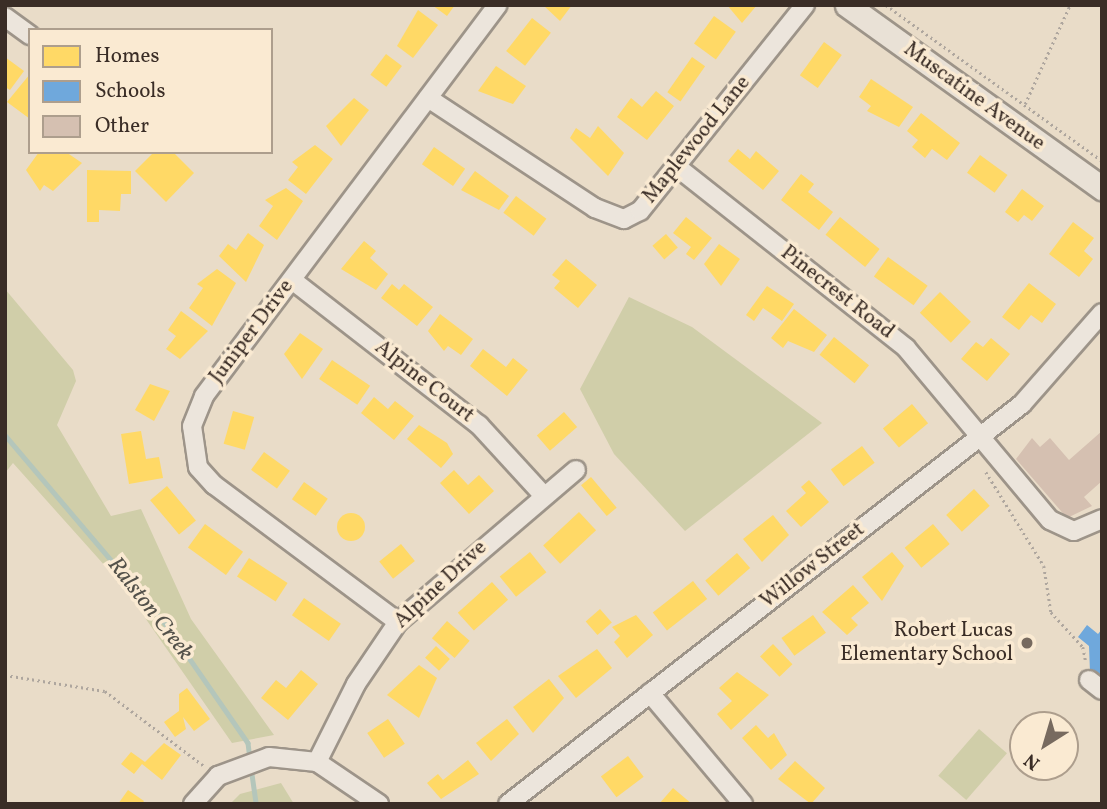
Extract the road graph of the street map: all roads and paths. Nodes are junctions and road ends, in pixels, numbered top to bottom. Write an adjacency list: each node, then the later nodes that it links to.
1 (498, 5): 8 (street, Juniper Drive)
2 (805, 5): 11 (street, Maplewood Lane)
3 (847, 5): 12 (main road, Muscatine Avenue)
4 (887, 5): 9 (path)
5 (1070, 5): 9 (path)
6 (5, 17): 7 (street)
7 (28, 34)
8 (428, 98): 11 (street, Maplewood Lane); 13 (street, Juniper Drive)
9 (1025, 104): 10 (path)
10 (1102, 161)
11 (677, 167): 15 (street, Pinecrest Road)
12 (1102, 188)
13 (292, 280): 18 (street, Alpine Court); 20 (street, Juniper Drive)
14 (1102, 313): 15 (street, Willow Street)
15 (979, 436): 19 (street, Pinecrest Road); 23 (street, Willow Street)
16 (984, 468): 22 (path)
17 (576, 470): 18 (street, Alpine Drive)
18 (544, 496): 20 (street, Alpine Drive)
19 (1102, 519)
20 (398, 622): 24 (street, Alpine Drive)
21 (5, 675): 25 (path)
22 (1095, 685)
23 (650, 693): 28 (street, Willow Street); 29 (street)
24 (317, 762): 25 (street); 27 (street)
25 (224, 773): 26 (street)
26 (193, 804)
27 (379, 804)
28 (508, 804)
29 (743, 804)

